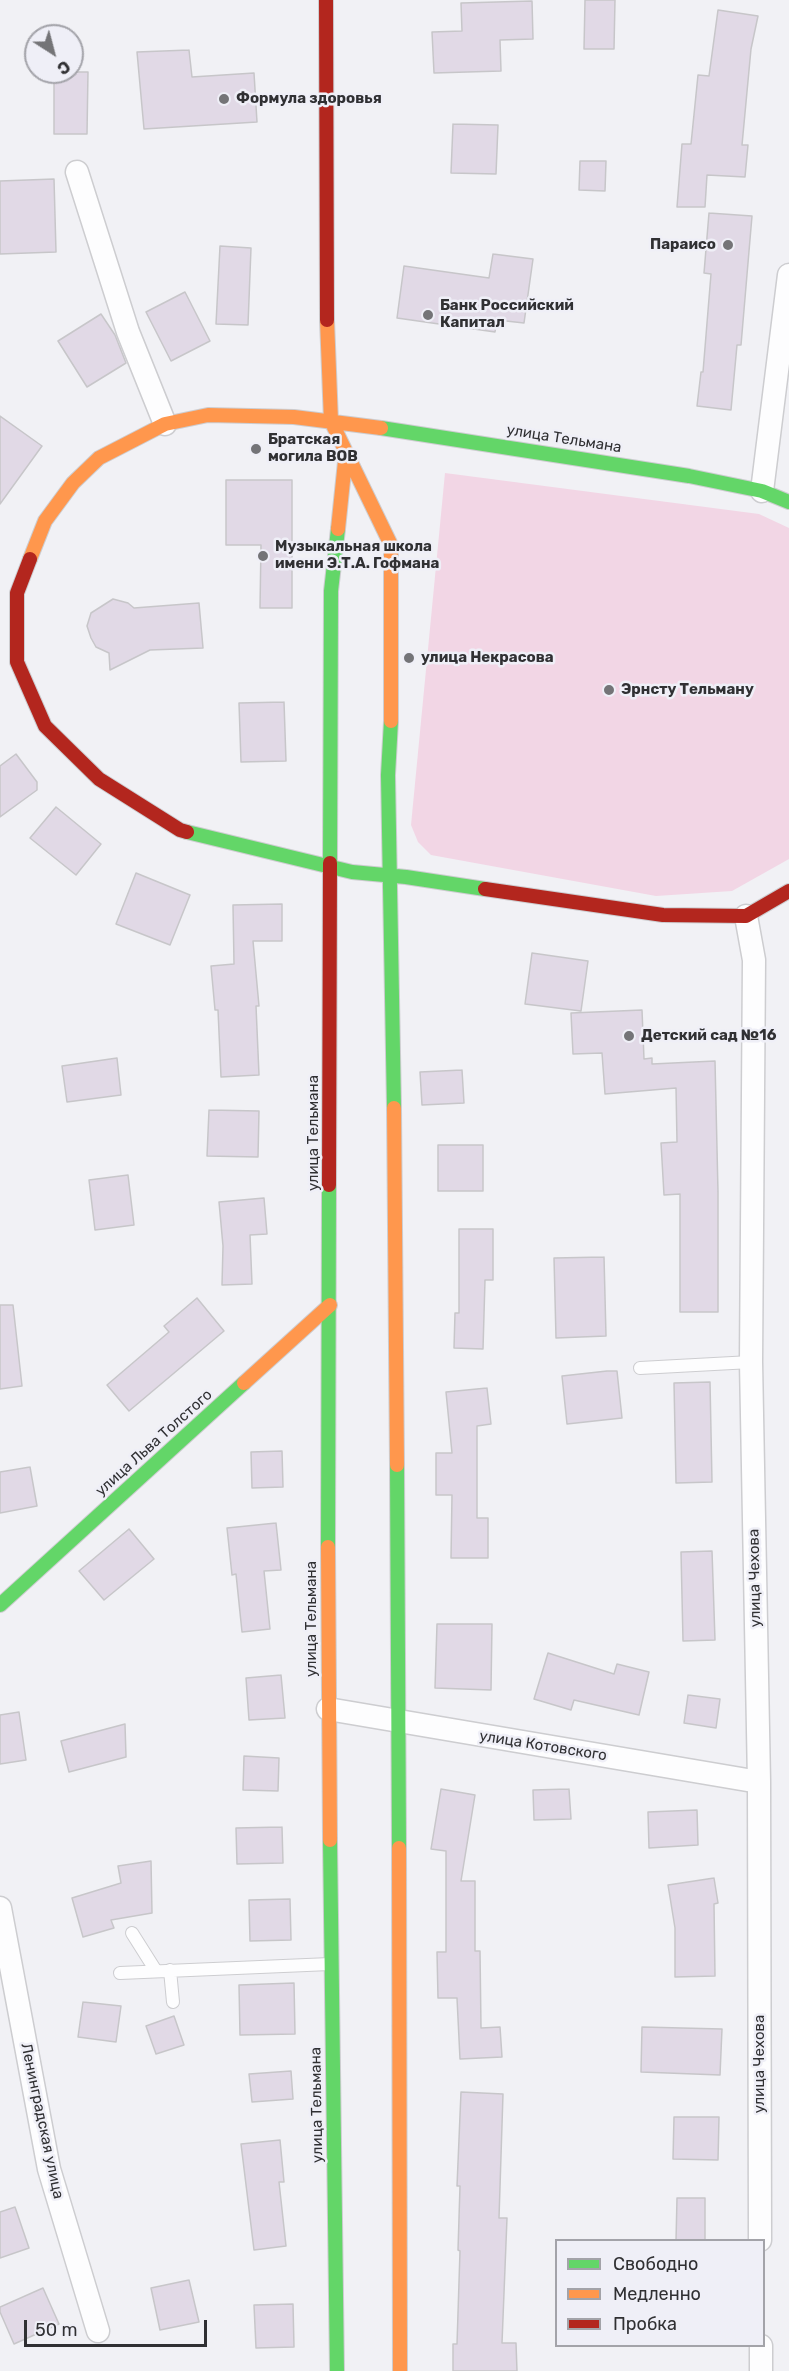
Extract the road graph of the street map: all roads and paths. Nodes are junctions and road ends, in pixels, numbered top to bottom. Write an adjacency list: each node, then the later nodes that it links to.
1 (326, 0): 4 (main road)
2 (77, 172): 5 (street)
3 (789, 275): 7 (street)
4 (331, 421): 5 (main road, улица Тельмана); 6 (main road); 7 (main road, улица Тельмана)
5 (165, 424): 10 (main road, улица Тельмана)
6 (346, 453): 11 (main road, улица Тельмана); 12 (main road)
7 (762, 491): 8 (main road, улица Тельмана)
8 (789, 501)
9 (0, 592): 10 (main road)
10 (17, 592): 11 (main road, улица Тельмана)
11 (331, 866): 12 (main road, улица Тельмана); 15 (main road, улица Тельмана)
12 (389, 876): 14 (main road, улица Тельмана); 20 (main road)
13 (789, 891): 14 (main road)
14 (746, 916): 16 (street, улица Чехова)
15 (330, 1305): 18 (main road, улица Льва Толстого); 19 (main road, улица Тельмана)
16 (751, 1362): 17 (lane); 21 (street, улица Чехова)
17 (640, 1368)
18 (0, 1605)
19 (328, 1710): 20 (street, улица Котовского); 24 (main road, улица Тельмана)
20 (398, 1722): 21 (street, улица Котовского); 33 (main road)
21 (759, 1782): 29 (street, улица Чехова)
22 (0, 1908): 30 (street, Ленинградская улица)
23 (132, 1933): 25 (lane)
24 (331, 1964): 26 (lane); 32 (main road, улица Тельмана)
25 (156, 1971): 26 (lane); 27 (lane)
26 (170, 1971): 28 (lane)
27 (120, 1973)
28 (173, 2002)
29 (760, 2239)
30 (98, 2331)
31 (761, 2347): 34 (street)
32 (337, 2371)
33 (400, 2371)
34 (761, 2371)

